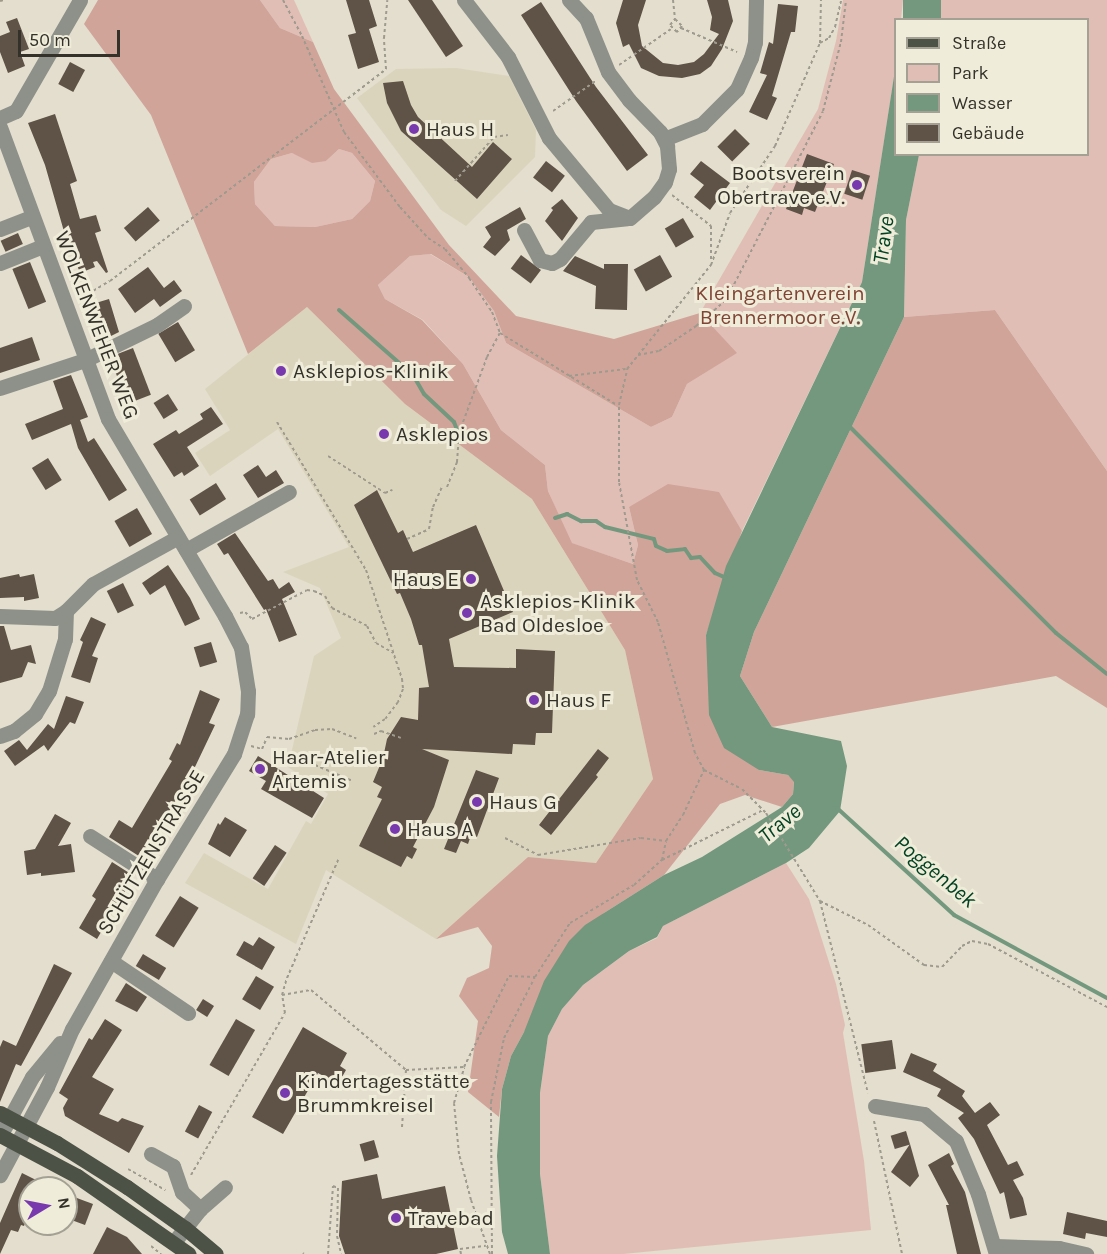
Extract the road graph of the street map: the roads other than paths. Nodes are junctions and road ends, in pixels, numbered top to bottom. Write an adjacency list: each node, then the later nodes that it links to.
1 (80, 0): 5 (street)
2 (465, 0): 9 (street)
3 (570, 0): 7 (street)
4 (756, 0): 7 (street)
5 (0, 118)
6 (0, 128): 8 (street, WOLKENWEHER WEG)
7 (664, 139): 9 (street)
8 (32, 217): 10 (street); 12 (street, WOLKENWEHER WEG)
9 (630, 218): 11 (street)
10 (0, 229)
11 (524, 230)
12 (43, 246): 13 (street); 15 (street, WOLKENWEHER WEG)
13 (0, 263)
14 (184, 306): 15 (street)
15 (85, 360): 16 (street); 18 (street, WOLKENWEHER WEG)
16 (0, 388)
17 (289, 492): 18 (street)
18 (182, 543): 19 (street); 21 (street, WOLKENWEHER WEG)
19 (66, 611): 20 (street); 22 (street)
20 (0, 616)
21 (248, 691): 24 (street, SCHÜTZENSTRASSE)
22 (0, 736)
23 (90, 836): 24 (street)
24 (157, 879): 25 (street, SCHÜTZENSTRASSE)
25 (111, 961): 26 (street); 27 (street, SCHÜTZENSTRASSE)
26 (188, 1013)
27 (72, 1029): 29 (street, SCHÜTZENSTRASSE); 30 (street, SCHÜTZENSTRASSE)
28 (875, 1106): 39 (street)
29 (5, 1116): 30 (main road); 31 (street, SCHÜTZENSTRASSE)
30 (26, 1126): 32 (street, SCHÜTZENSTRASSE); 37 (main road)
31 (0, 1136): 32 (main road)
32 (17, 1144): 34 (street, SCHÜTZENSTRASSE); 38 (main road)
33 (151, 1154): 36 (street)
34 (0, 1175)
35 (225, 1187): 36 (street)
36 (200, 1209): 37 (street)
37 (185, 1228): 38 (street); 41 (main road)
38 (174, 1242): 40 (main road)
39 (996, 1250): 42 (street)
40 (189, 1254)
41 (216, 1254)
42 (1086, 1254)

